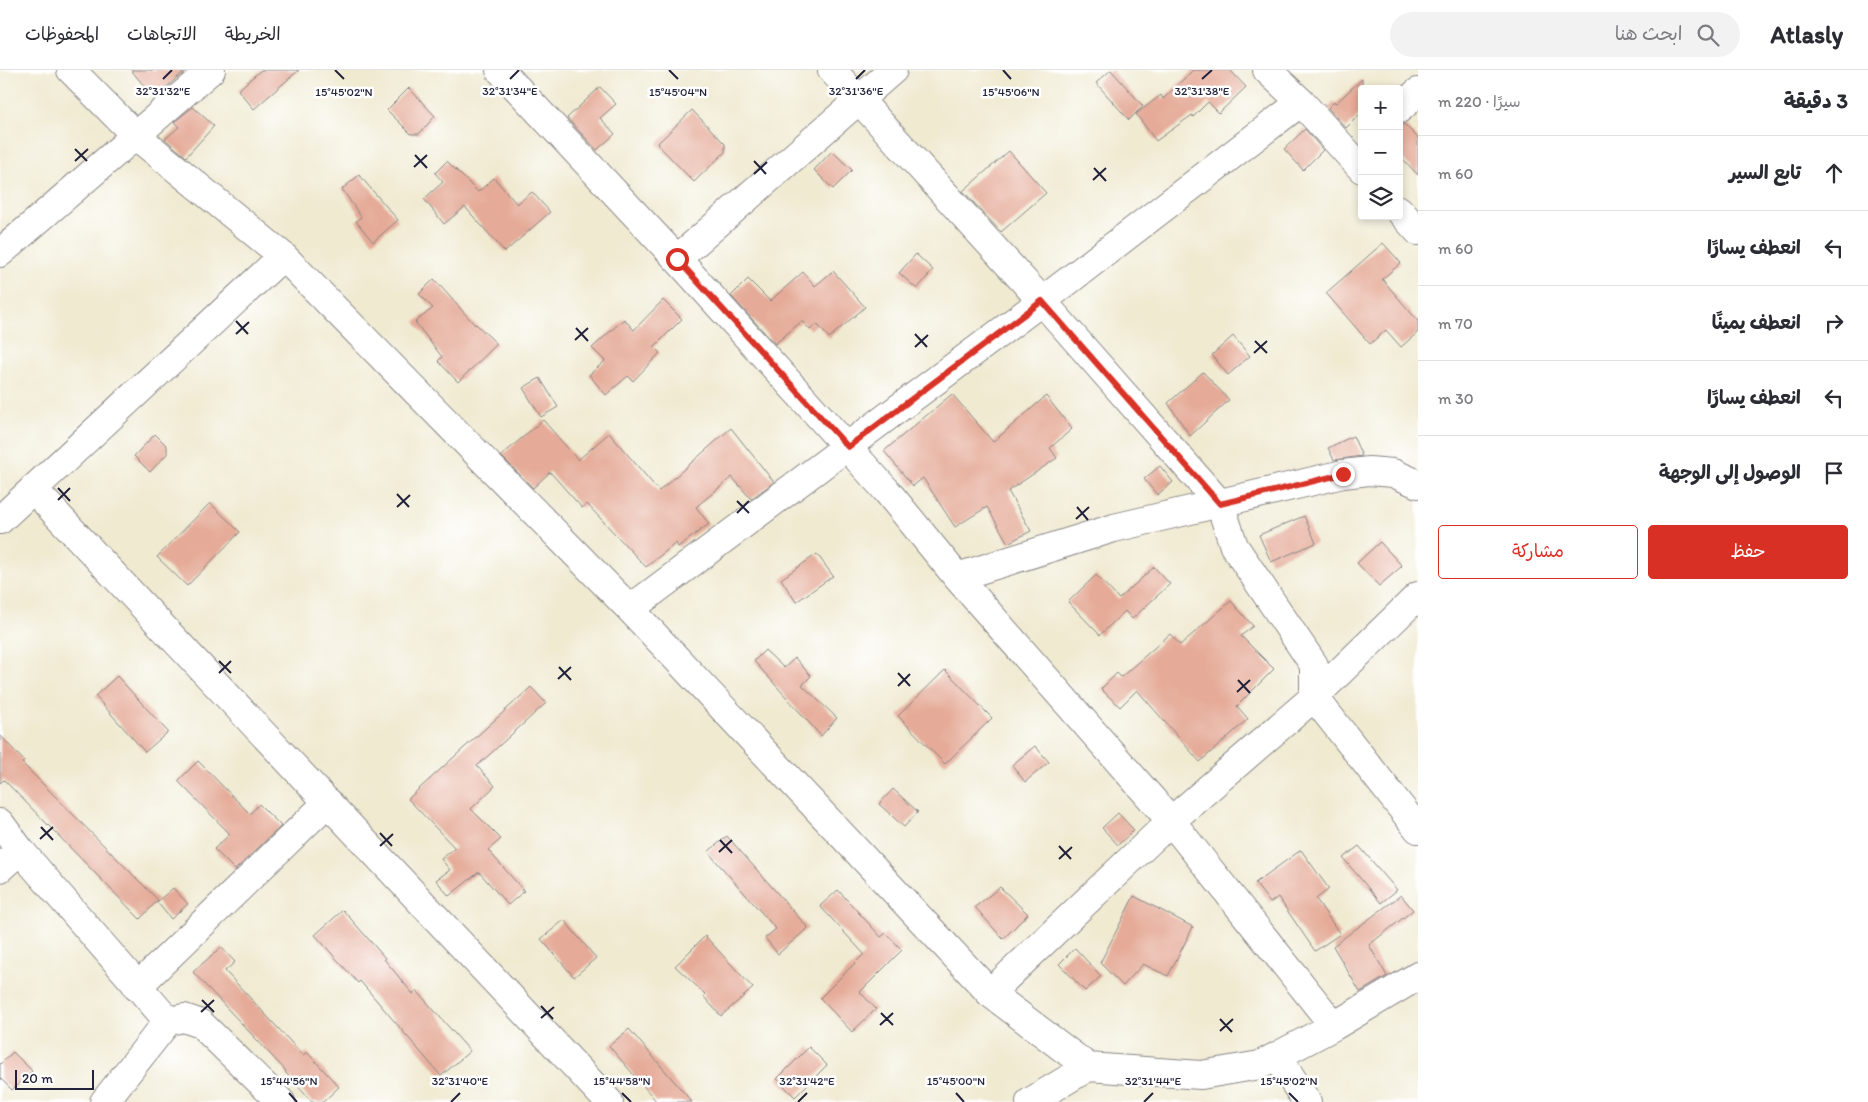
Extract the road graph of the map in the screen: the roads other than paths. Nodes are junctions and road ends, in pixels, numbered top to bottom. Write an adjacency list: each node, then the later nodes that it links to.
1 (71, 70): 11 (street)
2 (211, 70): 11 (street)
3 (500, 70): 17 (street)
4 (832, 70): 8 (street)
5 (893, 70): 8 (street)
6 (1267, 70): 9 (street)
7 (1418, 92): 10 (street)
8 (859, 100): 17 (street); 18 (street)
9 (1301, 102): 12 (street); 18 (street)
10 (1403, 105)
11 (135, 135): 15 (street); 16 (street)
12 (1357, 155)
13 (1403, 214): 14 (street)
14 (1418, 231)
15 (0, 253)
16 (283, 256): 21 (street); 26 (street)
17 (677, 259): 19 (street)
18 (1042, 301): 19 (street); 22 (street)
19 (848, 447): 24 (street); 26 (street)
20 (1418, 484): 22 (street)
21 (33, 489): 23 (street); 28 (street)
22 (1220, 504): 24 (street); 27 (street)
23 (0, 520)
24 (957, 577): 29 (street)
25 (1418, 596): 27 (street)
26 (630, 608): 36 (street)
27 (1314, 697): 29 (street); 31 (street)
28 (328, 802): 35 (street); 43 (street)
29 (1171, 821): 36 (street); 38 (street)
30 (0, 823): 32 (street)
31 (1418, 829)
32 (20, 850): 33 (street); 35 (street)
33 (0, 868)
34 (1418, 976): 38 (street)
35 (137, 987): 37 (street)
36 (990, 993): 40 (street)
37 (168, 1020): 41 (street); 42 (street)
38 (1334, 1026): 39 (street)
39 (1277, 1056): 40 (street); 45 (street)
40 (1088, 1067): 44 (street)
41 (104, 1102)
42 (281, 1102)
43 (609, 1102)
44 (1030, 1102)
45 (1307, 1102)

